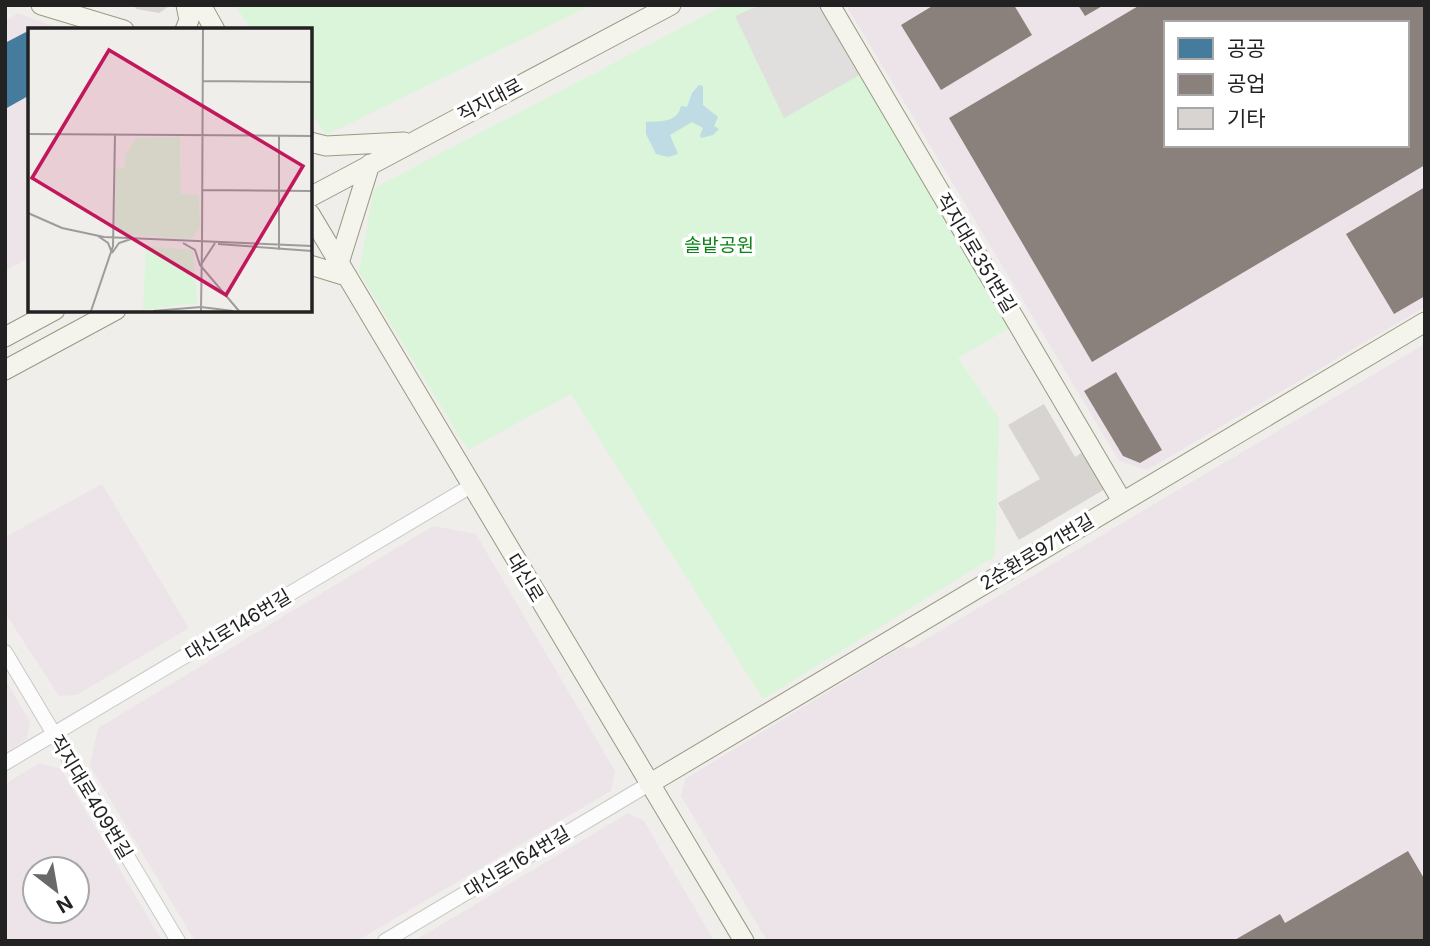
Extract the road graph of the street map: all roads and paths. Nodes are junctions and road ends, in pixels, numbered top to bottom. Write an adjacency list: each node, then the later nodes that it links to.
1 (41, 5): 6 (street)
2 (186, 5): 7 (street)
3 (201, 5): 8 (street)
4 (671, 5): 9 (street, 직지대로)
5 (830, 5): 22 (street, 직지대로351번길)
6 (117, 28)
7 (186, 28)
8 (214, 28)
9 (416, 140): 10 (street); 11 (street, 직지대로)
10 (312, 142)
11 (370, 164): 12 (street, 직지대로); 15 (street)
12 (312, 196)
13 (312, 217): 15 (street, 대신로)
14 (312, 265): 15 (street)
15 (343, 270): 21 (street, 대신로)
16 (51, 312): 19 (street)
17 (112, 312): 20 (street)
18 (1425, 322): 22 (street, 2순환로971번길)
19 (5, 337)
20 (5, 370)
21 (471, 486): 24 (street, 대신로146번길); 26 (street, 대신로)
22 (1122, 501): 26 (street, 2순환로971번길)
23 (5, 652): 24 (street, 직지대로409번길)
24 (54, 734): 25 (street, 대신로146번길); 27 (street, 직지대로409번길)
25 (5, 763)
26 (649, 784): 28 (street, 대신로164번길); 29 (street, 대신로)
27 (178, 941)
28 (385, 941)
29 (744, 941)

